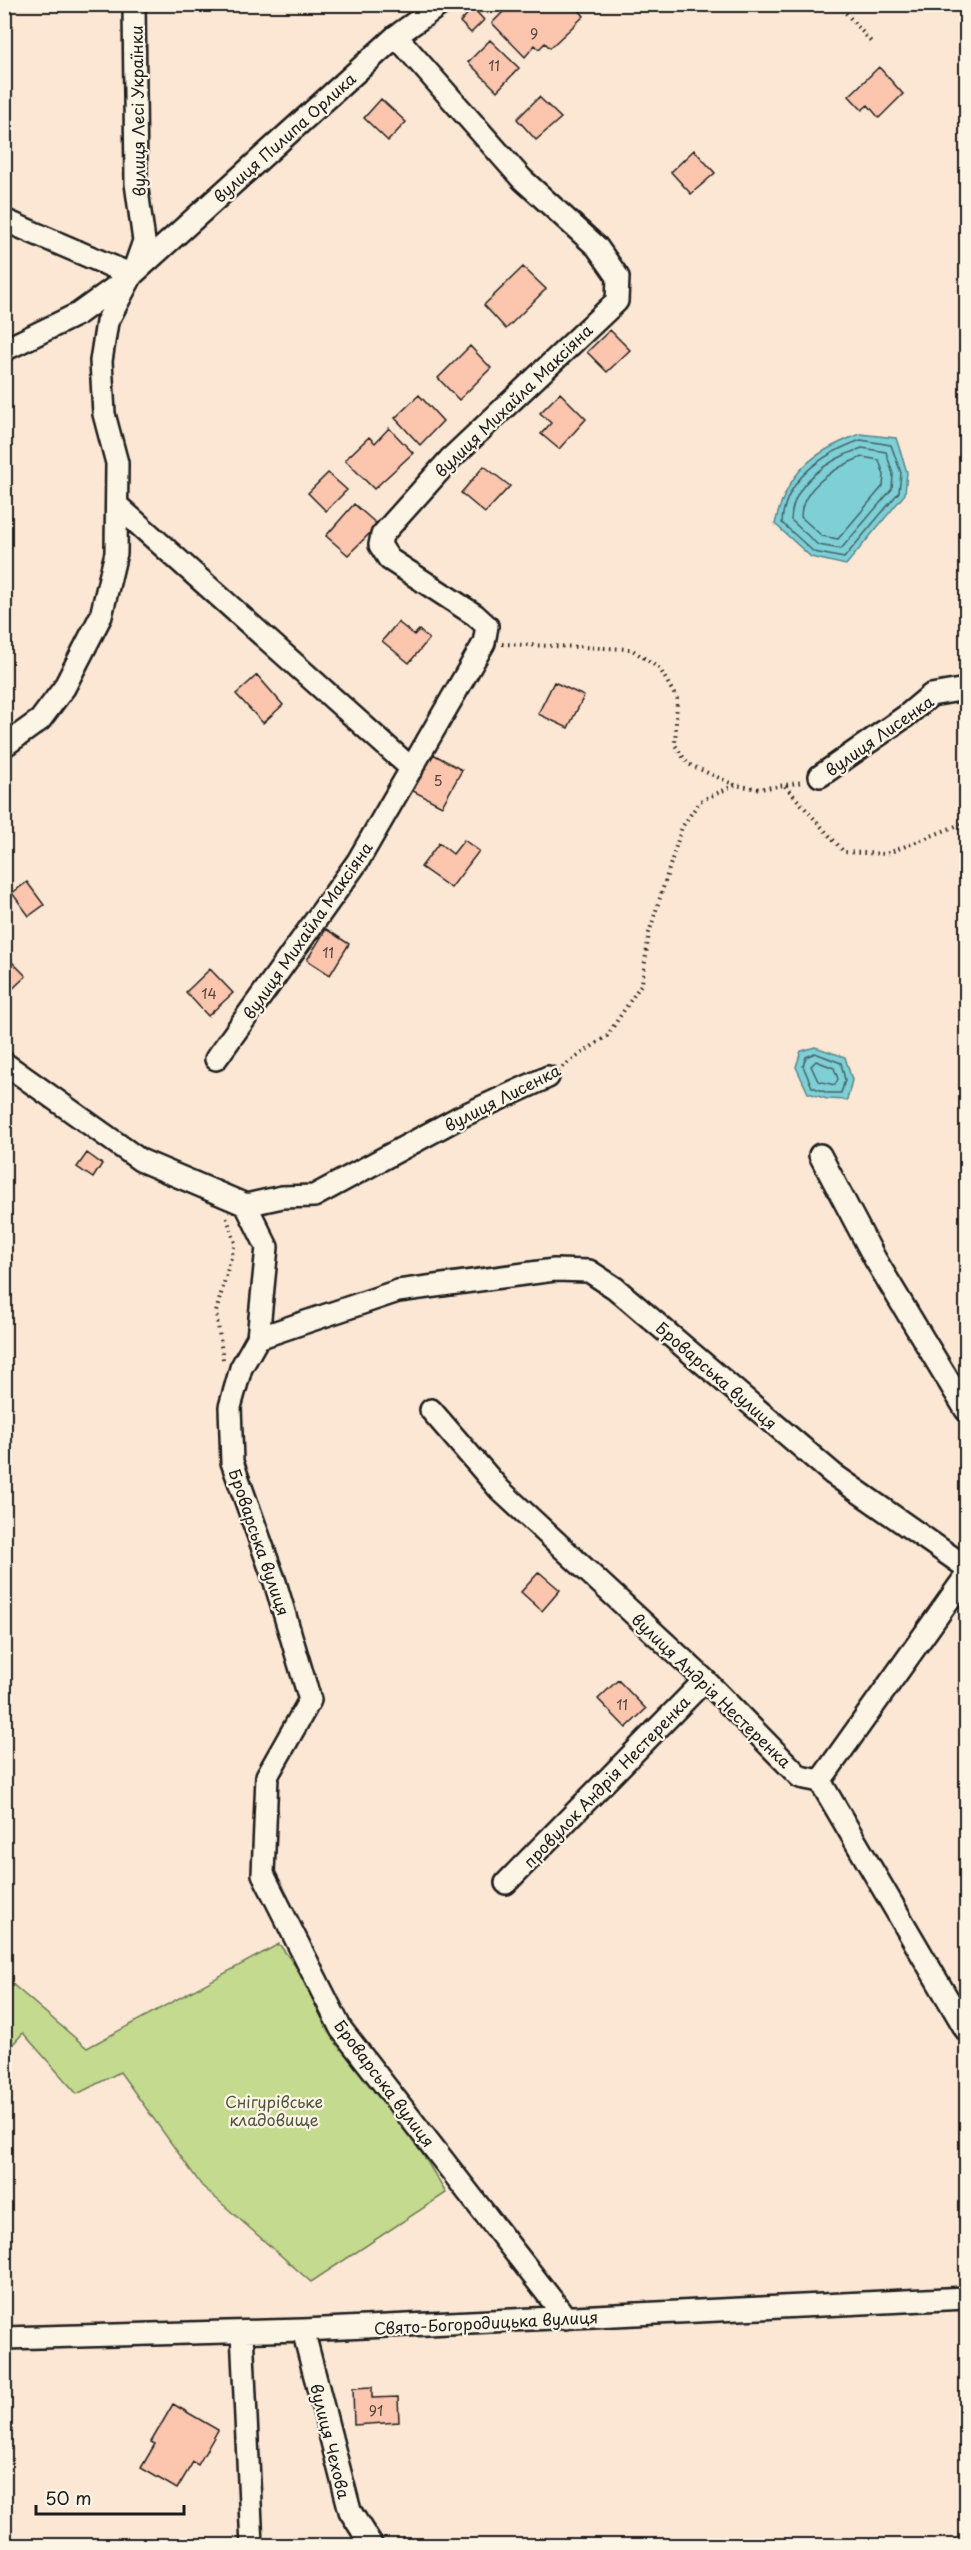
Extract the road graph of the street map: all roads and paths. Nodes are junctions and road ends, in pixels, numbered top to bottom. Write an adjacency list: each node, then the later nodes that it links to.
1 (134, 4): 7 (street, вулиця Лесі Українки)
2 (441, 4): 4 (street, вулиця Пилипа Орлика)
3 (838, 4): 5 (path)
4 (396, 36): 7 (street, вулиця Пилипа Орлика); 10 (street, вулиця Михайла Максіяна)
5 (872, 43)
6 (4, 220): 7 (street)
7 (132, 275): 8 (street); 9 (street, вулиця Лесі Українки)
8 (4, 351)
9 (118, 506): 12 (street, вулиця Лесі Українки); 13 (street)
10 (484, 643): 13 (street, вулиця Михайла Максіяна); 15 (path)
11 (966, 689): 14 (street, вулиця Лисенка)
12 (4, 746)
13 (412, 769): 18 (street, вулиця Михайла Максіяна)
14 (820, 776): 16 (path, вулиця Лисенка)
15 (735, 785): 16 (path, вулиця Лисенка); 20 (path, вулиця Лисенка)
16 (785, 786): 17 (path)
17 (966, 822)
18 (216, 1059)
19 (4, 1063): 22 (street)
20 (548, 1077): 23 (street, вулиця Лисенка)
21 (820, 1155): 27 (street)
22 (220, 1196): 23 (street); 25 (path)
23 (246, 1205): 24 (street)
24 (258, 1338): 28 (street, Броварська вулиця); 35 (street, Броварська вулиця)
25 (224, 1365)
26 (431, 1410): 30 (street, вулиця Андрія Нестеренка)
27 (966, 1410)
28 (966, 1567)
29 (966, 1576): 31 (street)
30 (705, 1680): 31 (street, вулиця Андрія Нестеренка); 32 (street, провулок Андрія Нестеренка)
31 (820, 1781): 33 (street)
32 (506, 1882)
33 (966, 2030)
34 (966, 2298): 35 (street, Свято-Богородицька вулиця)
35 (566, 2318): 36 (street, Свято-Богородицька вулиця)
36 (303, 2330): 37 (street, Свято-Богородицька вулиця); 40 (street, вулиця Чехова)
37 (242, 2332): 38 (street, Свято-Богородицька вулиця); 39 (street)
38 (4, 2338)
39 (252, 2546)
40 (372, 2546)

